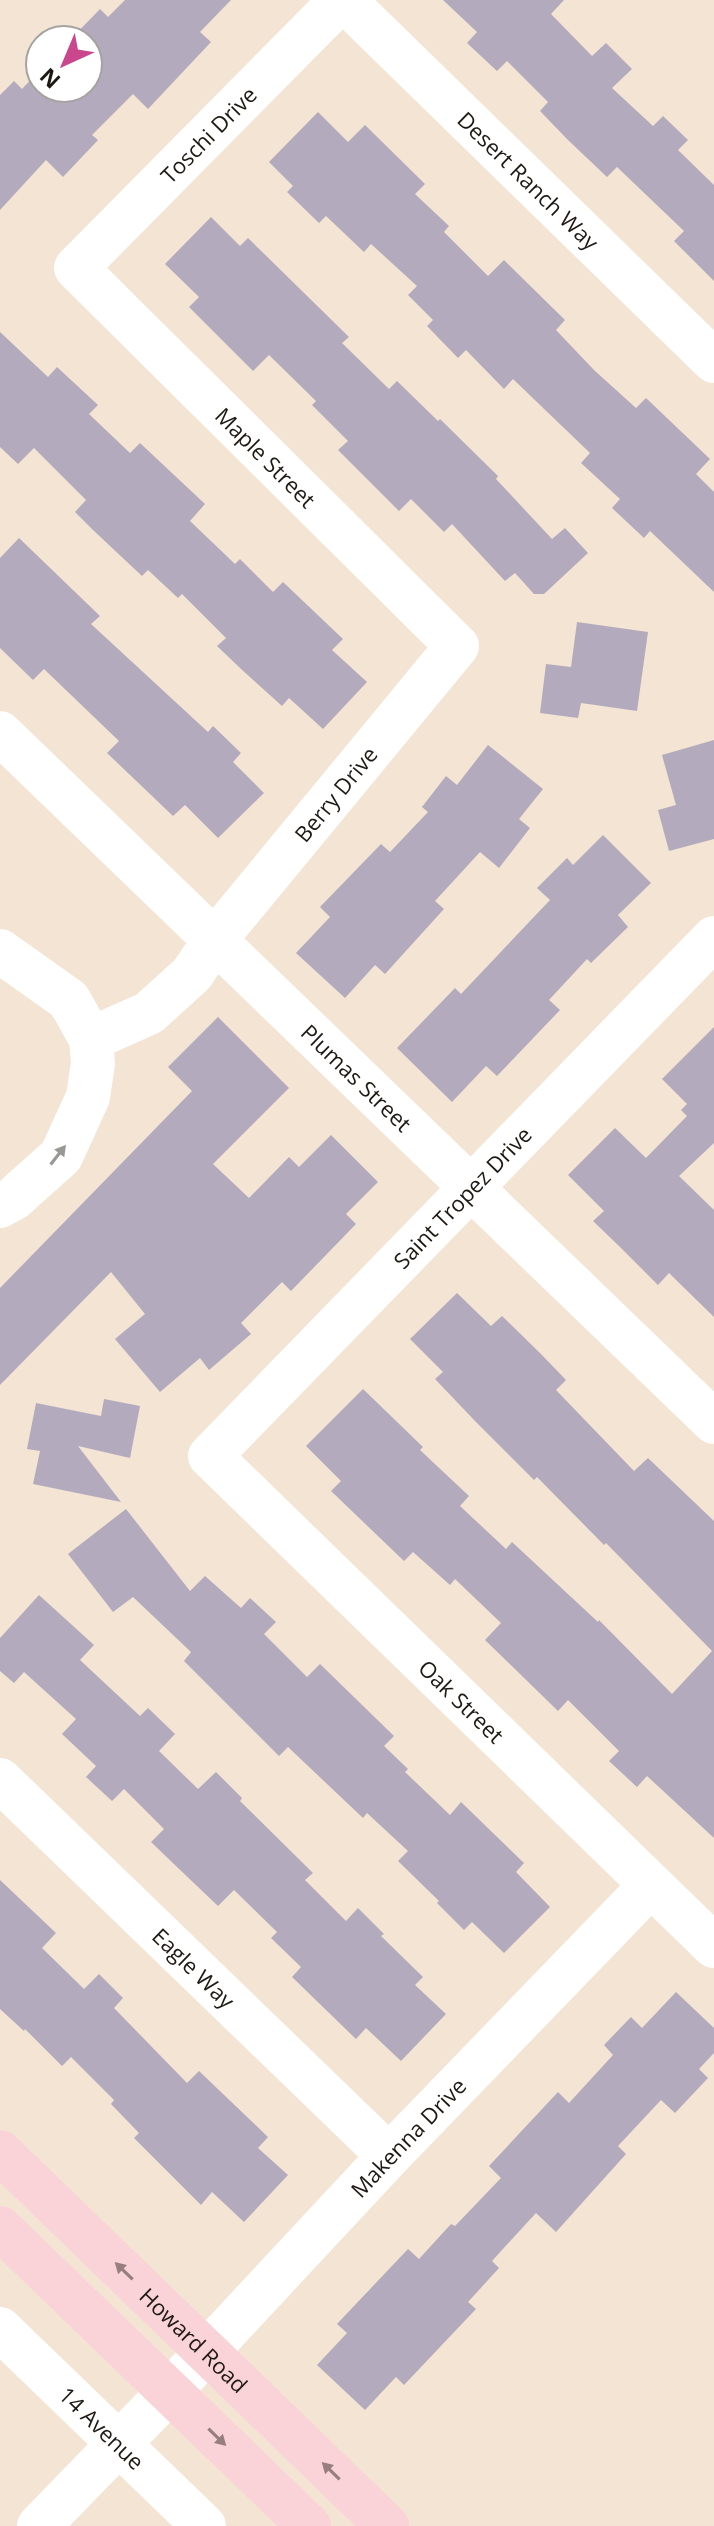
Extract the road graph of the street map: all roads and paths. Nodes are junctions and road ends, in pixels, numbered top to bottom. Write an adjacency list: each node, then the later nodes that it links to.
1 (343, 0): 2 (street, Toschi Drive); 3 (street, Desert Ranch Way)
2 (76, 268): 4 (street, Maple Street)
3 (714, 361)
4 (457, 646): 7 (street, Berry Drive)
5 (0, 733): 7 (street, Plumas Street)
6 (714, 938): 10 (street, Saint Tropez Drive)
7 (214, 941): 9 (street, Berry Drive); 10 (street, Plumas Street)
8 (0, 951): 9 (street)
9 (91, 1039): 11 (street, one-way to 9)
10 (470, 1188): 12 (street, Plumas Street); 13 (street, Saint Tropez Drive)
11 (0, 1206)
12 (714, 1422)
13 (210, 1456): 15 (street, Oak Street)
14 (0, 1780): 18 (street, Eagle Way)
15 (651, 1885): 16 (street, Oak Street); 18 (street, Makenna Drive)
16 (714, 1946)
17 (0, 2152): 21 (main road, Howard Road, one-way to 17)
18 (389, 2156): 21 (street, Makenna Drive)
19 (0, 2228): 22 (main road)
20 (0, 2329): 23 (street, 14 Avenue)
21 (208, 2351): 22 (street, Makenna Drive); 27 (main road, Howard Road, one-way to 21)
22 (170, 2391): 23 (street, Makenna Drive); 26 (main road, one-way to 26)
23 (119, 2444): 24 (street, Makenna Drive); 25 (street, 14 Avenue)
24 (39, 2526)
25 (204, 2526)
26 (309, 2526)
27 (387, 2526)

